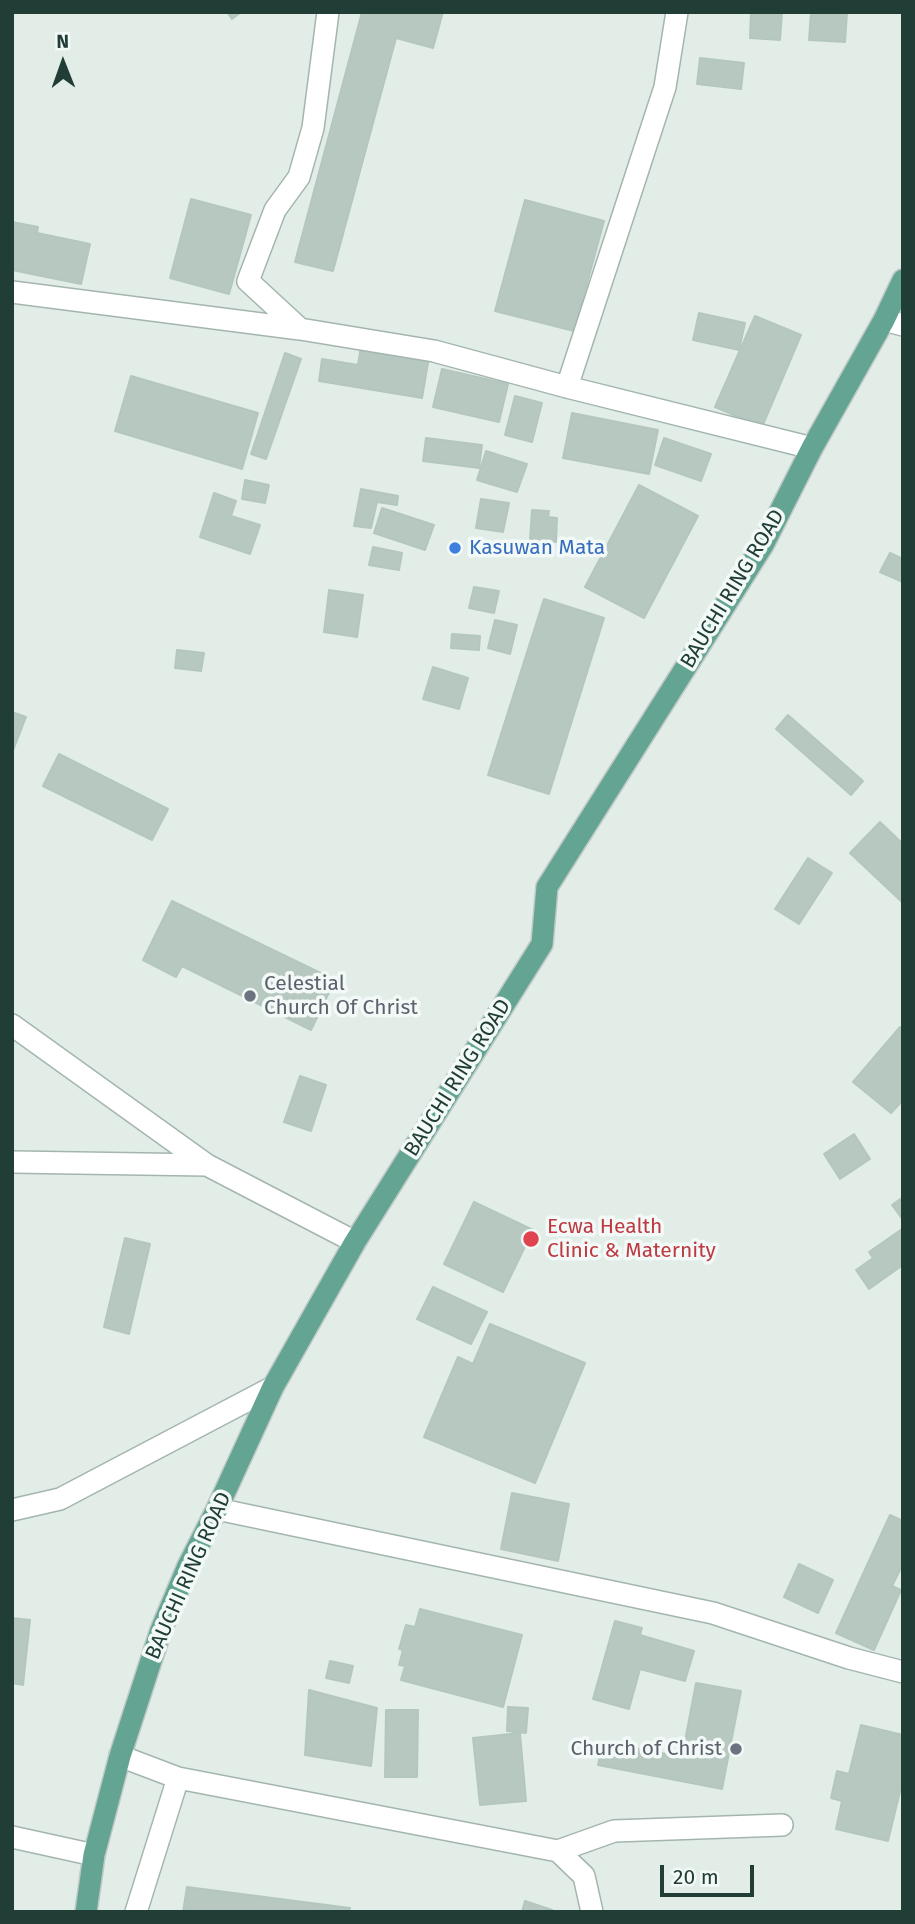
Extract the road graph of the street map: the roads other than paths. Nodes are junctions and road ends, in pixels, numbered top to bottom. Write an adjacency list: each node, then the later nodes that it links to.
1 (328, 12): 6 (street)
2 (677, 12): 7 (street)
3 (903, 280): 5 (main road, BAUCHI RING ROAD)
4 (12, 292): 6 (street)
5 (893, 322): 8 (main road, BAUCHI RING ROAD)
6 (300, 329): 7 (street)
7 (567, 387): 8 (street)
8 (812, 448): 12 (main road, BAUCHI RING ROAD)
9 (12, 1025): 11 (street)
10 (12, 1162): 11 (street)
11 (207, 1165): 12 (street)
12 (355, 1242): 13 (main road, BAUCHI RING ROAD)
13 (273, 1387): 14 (main road, BAUCHI RING ROAD); 15 (street)
14 (218, 1509): 16 (street); 17 (main road, BAUCHI RING ROAD)
15 (12, 1510)
16 (903, 1672)
17 (120, 1756): 18 (street); 22 (main road, BAUCHI RING ROAD)
18 (178, 1778): 21 (street); 24 (street)
19 (782, 1825): 21 (street)
20 (12, 1837): 22 (street)
21 (558, 1851): 25 (street)
22 (94, 1855): 23 (main road, BAUCHI RING ROAD)
23 (86, 1912)
24 (136, 1912)
25 (592, 1912)

